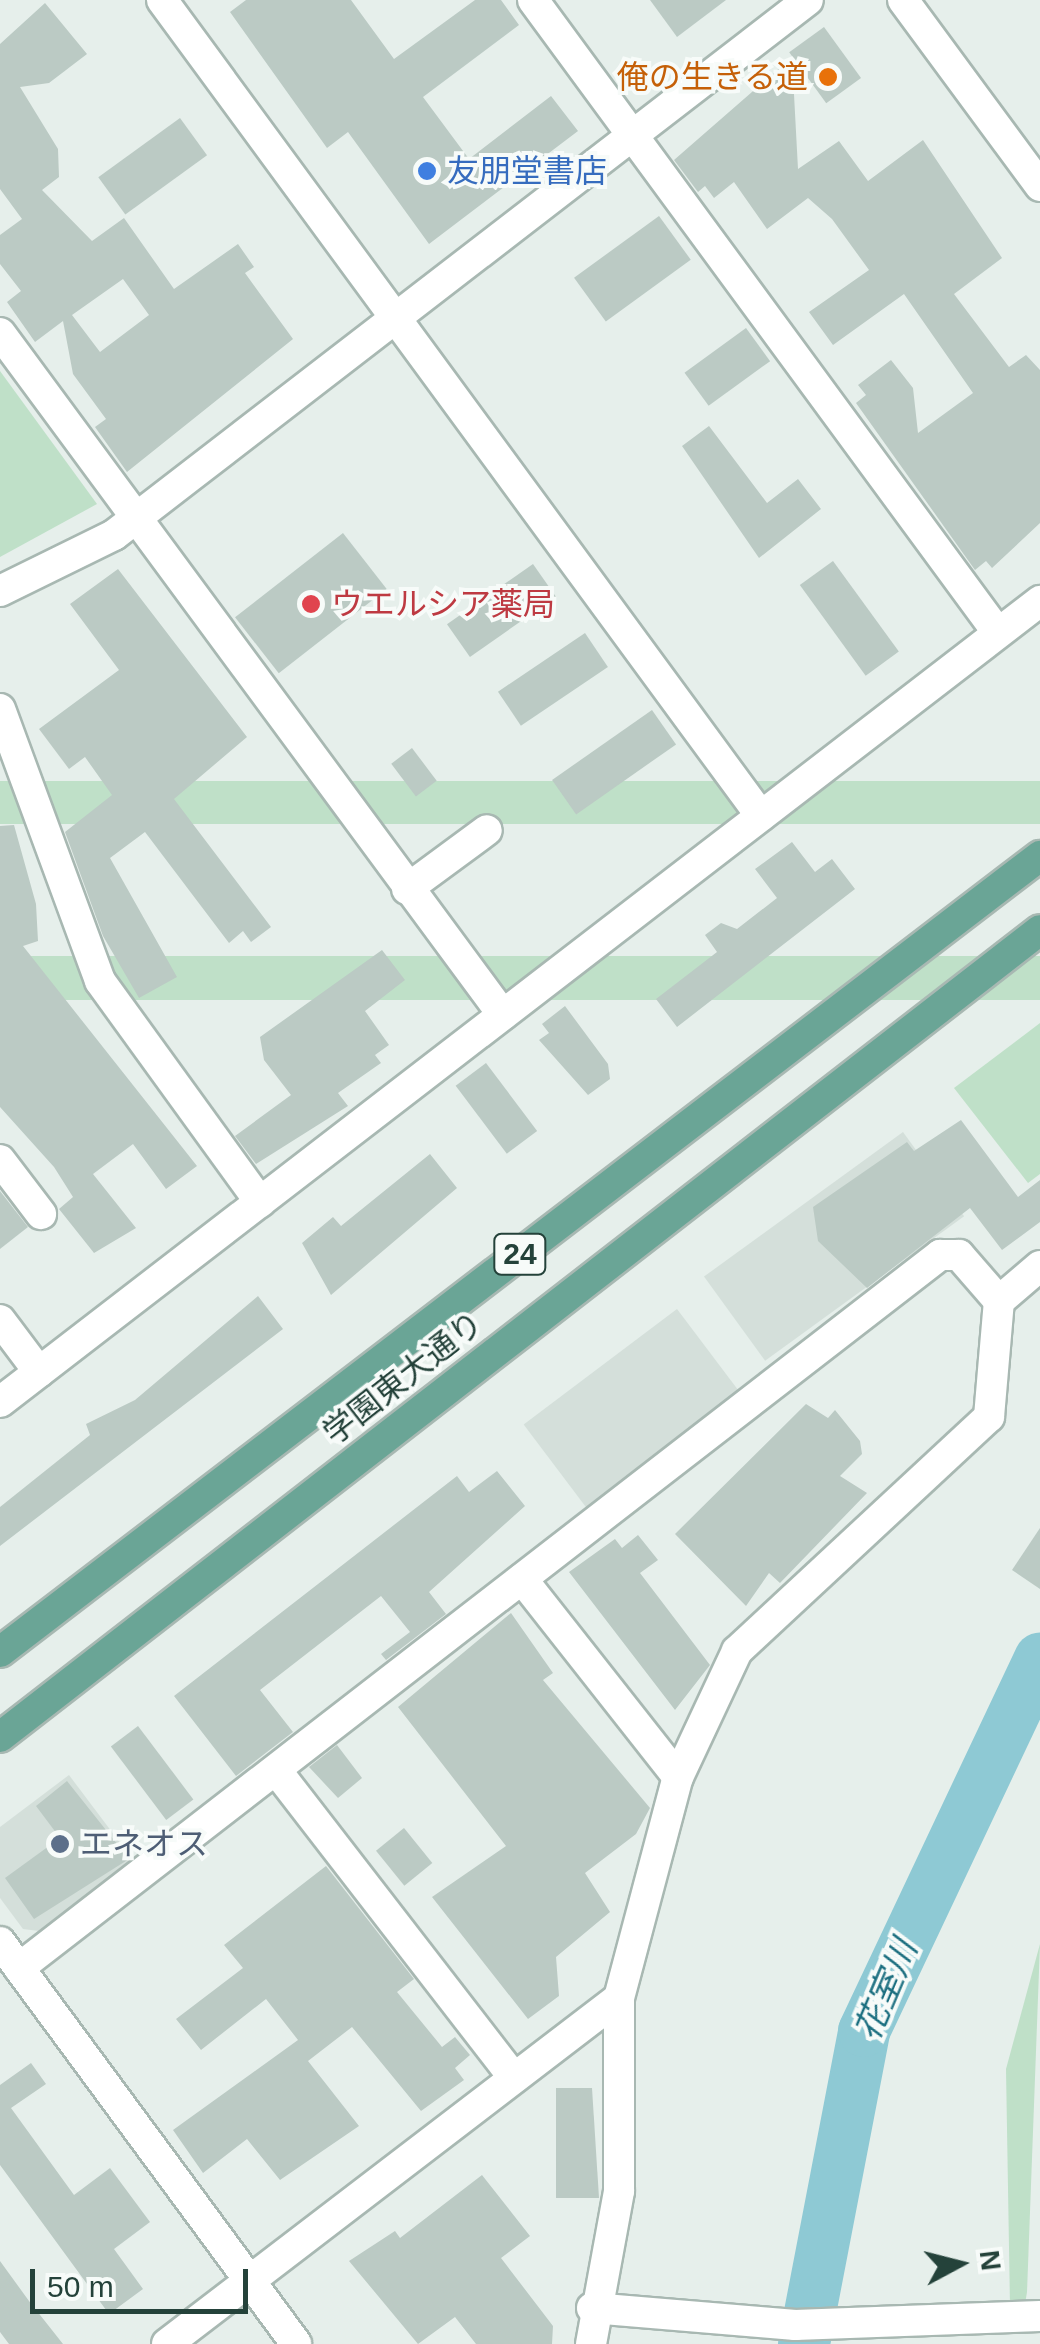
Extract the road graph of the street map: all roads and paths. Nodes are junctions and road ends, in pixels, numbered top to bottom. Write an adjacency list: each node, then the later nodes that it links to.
1 (162, 0): 7 (street)
2 (533, 0): 5 (street)
3 (808, 0): 5 (street)
4 (902, 0): 6 (street)
5 (633, 135): 7 (street); 12 (street)
6 (1040, 186)
7 (395, 318): 9 (street); 14 (street)
8 (0, 333): 9 (street)
9 (136, 519): 10 (street); 17 (street)
10 (0, 591)
11 (1040, 601): 12 (street)
12 (998, 633): 14 (street)
13 (0, 710): 21 (street)
14 (761, 816): 19 (street)
15 (487, 830): 17 (street)
16 (1040, 856): 29 (main road, 学園東大通り / 24)
17 (407, 889): 19 (street)
18 (1040, 930): 30 (main road, 学園東大通り / 24)
19 (503, 1016): 21 (street)
20 (0, 1160): 22 (street)
21 (260, 1202): 26 (street)
22 (41, 1214)
23 (1040, 1266): 24 (street)
24 (1000, 1301): 28 (street); 32 (street)
25 (0, 1320): 26 (street)
26 (39, 1372): 27 (street)
27 (0, 1402)
28 (522, 1580): 31 (street); 32 (street)
29 (0, 1652)
30 (0, 1737)
31 (276, 1770): 34 (street); 36 (street)
32 (678, 1778): 35 (street)
33 (0, 1942): 34 (street)
34 (19, 1968): 37 (street)
35 (618, 1998): 36 (street); 38 (street)
36 (514, 2078): 37 (street)
37 (249, 2281): 40 (street); 41 (street)
38 (592, 2308): 39 (street); 42 (street)
39 (1040, 2316)
40 (166, 2344)
41 (296, 2344)
42 (590, 2344)

